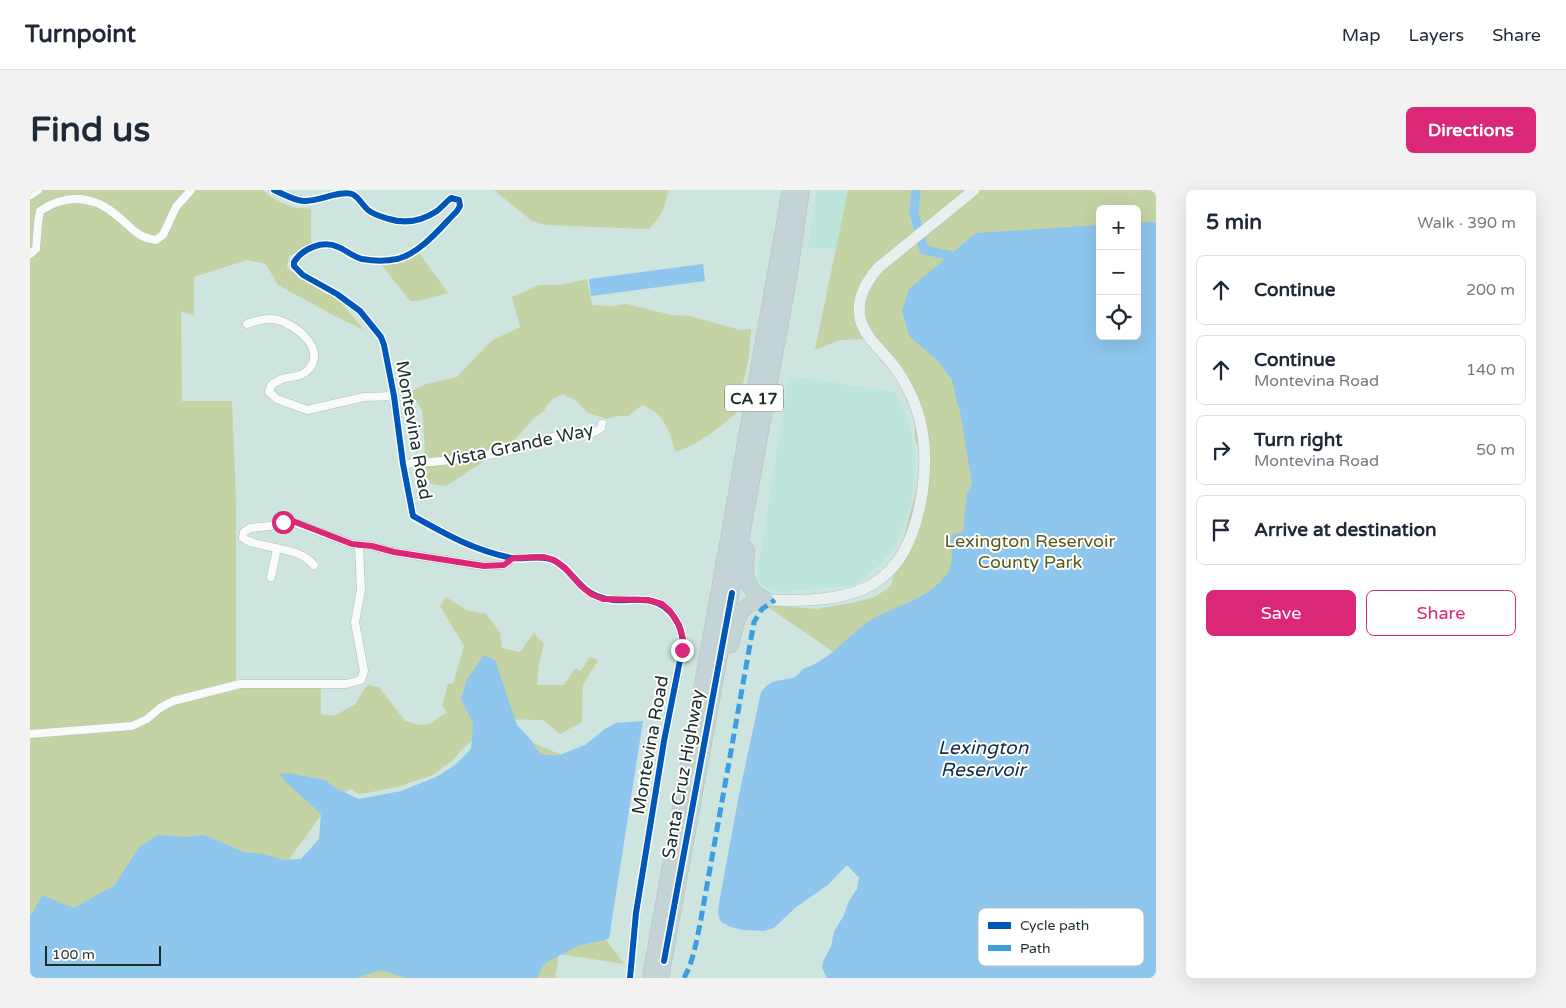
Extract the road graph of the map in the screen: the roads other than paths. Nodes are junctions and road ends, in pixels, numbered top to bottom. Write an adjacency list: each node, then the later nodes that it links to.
1 (38, 190): 7 (street)
2 (191, 190): 8 (street)
3 (274, 190): 10 (street, Montevina Road)
4 (790, 190): 23 (highway, Santa Cruz Highway / CA 17)
5 (802, 190): 13 (highway, Santa Cruz Highway / CA 17)
6 (974, 190): 19 (street)
7 (30, 195)
8 (30, 254)
9 (247, 324): 10 (street)
10 (394, 396): 12 (street, Montevina Road)
11 (602, 424): 12 (street, Vista Grande Way)
12 (403, 464): 16 (street, Montevina Road)
13 (752, 478): 19 (highway); 21 (highway, Santa Cruz Highway / CA 17)
14 (359, 546): 15 (street); 16 (street); 20 (street)
15 (277, 549): 17 (street); 18 (street)
16 (513, 558): 22 (street, Montevina Road)
17 (314, 565)
18 (271, 577)
19 (766, 600): 21 (highway)
20 (30, 734)
21 (701, 759): 24 (highway, Santa Cruz Highway / CA 17)
22 (630, 978)
23 (650, 978)
24 (661, 978)

